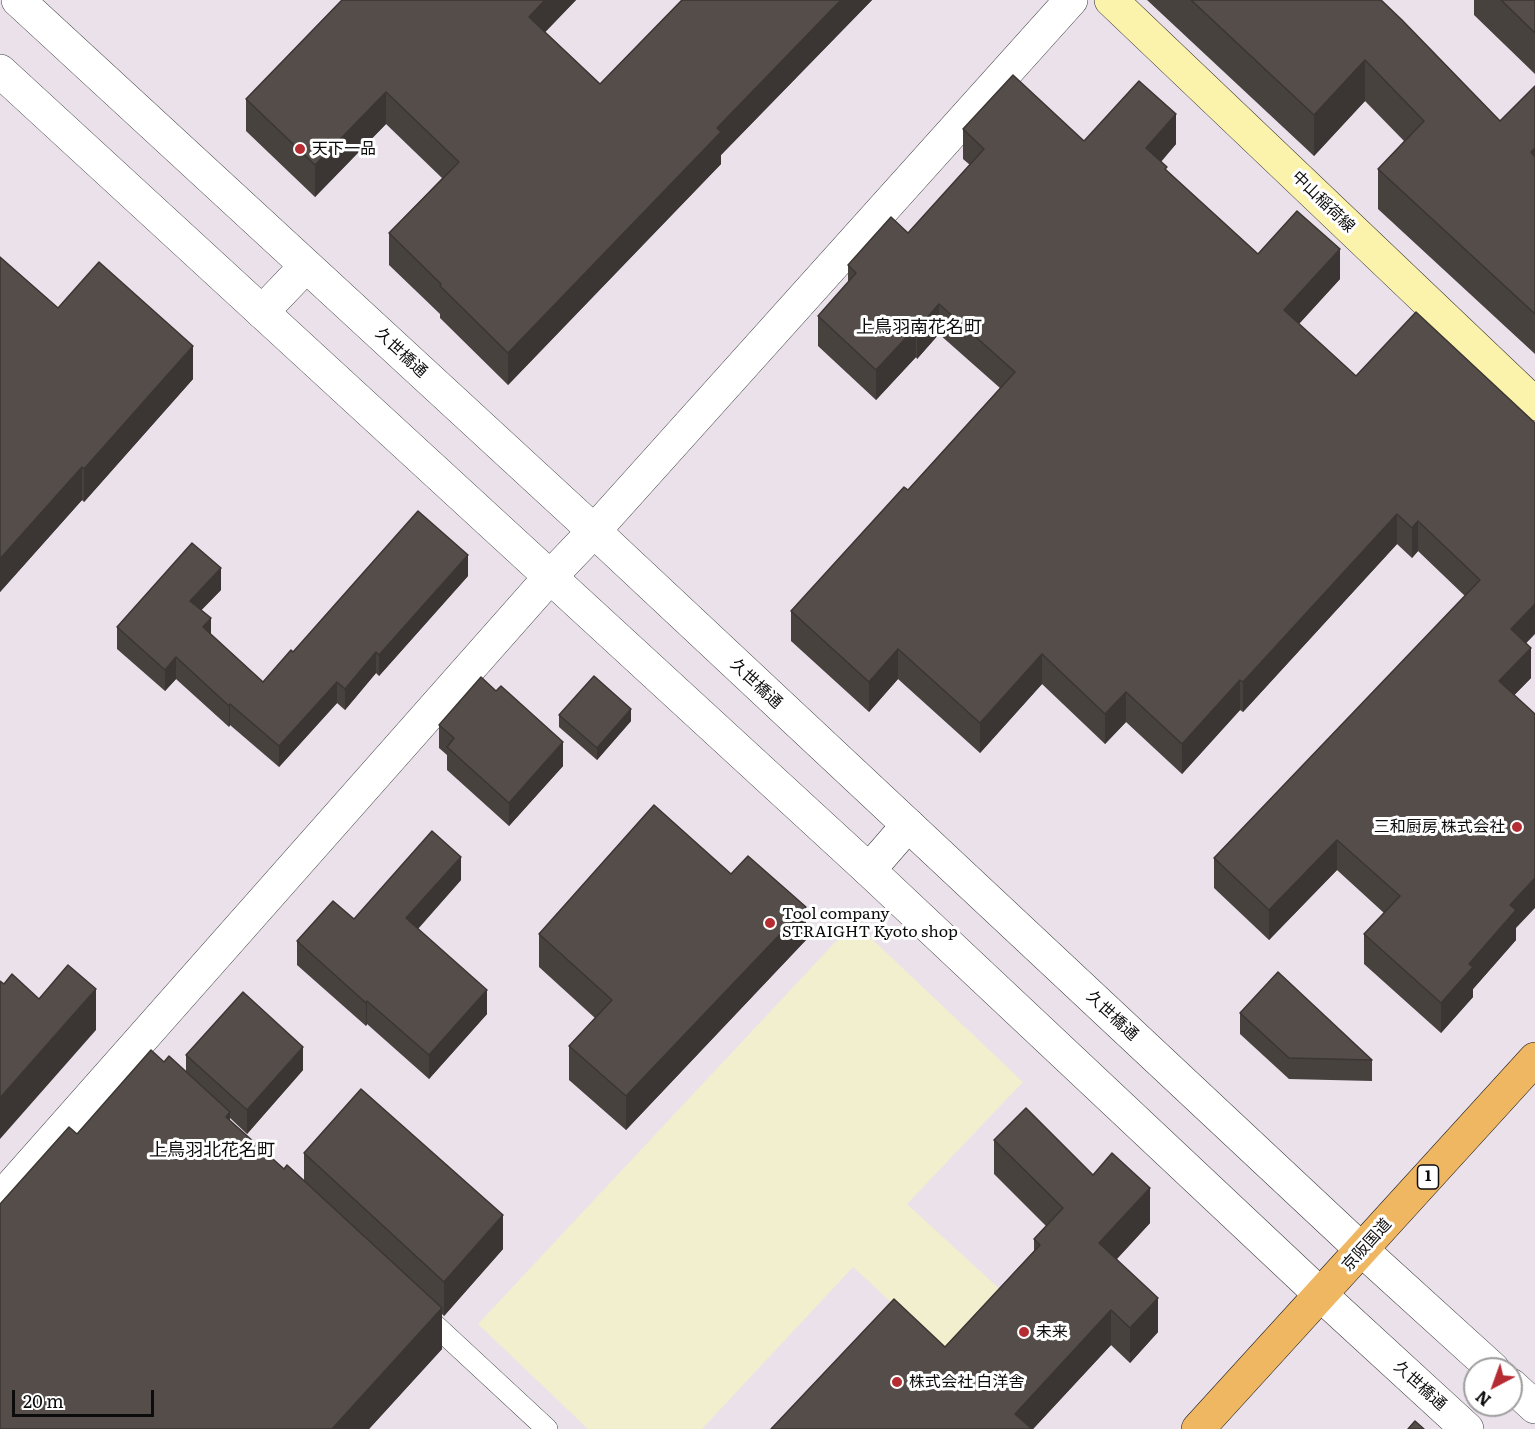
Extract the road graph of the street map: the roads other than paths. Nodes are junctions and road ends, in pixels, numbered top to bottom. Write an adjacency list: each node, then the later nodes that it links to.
1 (18, 0): 5 (street, 久世橋通)
2 (1071, 0): 8 (street)
3 (1111, 0): 7 (main road, 中山稲荷線)
4 (0, 71): 6 (street, 久世橋通)
5 (306, 266): 6 (street); 8 (street, 久世橋通)
6 (262, 312): 9 (street, 久世橋通)
7 (1535, 405)
8 (594, 531): 9 (street); 10 (street, 久世橋通)
9 (550, 577): 11 (street, 久世橋通); 13 (street)
10 (908, 825): 11 (street); 14 (street, 久世橋通)
11 (869, 870): 15 (street, 久世橋通)
12 (1535, 1059): 14 (highway, 京阪国道 / 1)
13 (0, 1198)
14 (1362, 1250): 15 (highway, 京阪国道 / 1); 17 (street, 久世橋通)
15 (1321, 1295): 21 (highway, 京阪国道 / 1); 22 (street, 久世橋通)
16 (404, 1297): 20 (lane)
17 (1480, 1357)
18 (1523, 1396): 19 (street)
19 (1535, 1407)
20 (547, 1429)
21 (1198, 1429)
22 (1467, 1429)

